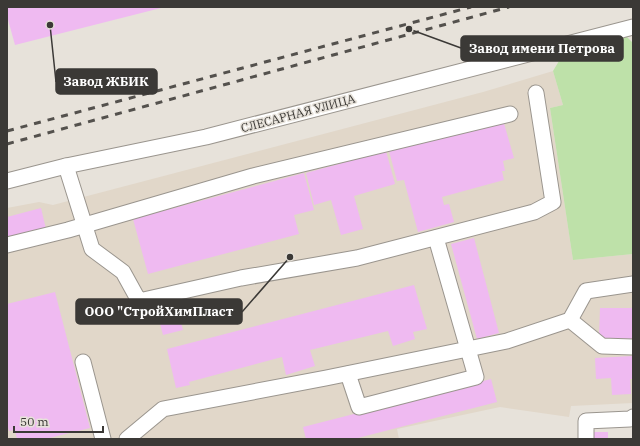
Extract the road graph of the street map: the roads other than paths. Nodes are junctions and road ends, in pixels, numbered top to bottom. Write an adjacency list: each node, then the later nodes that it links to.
1 (633, 27): 4 (street, СЛЕСАРНАЯ УЛИЦА)
2 (536, 93): 7 (street)
3 (510, 114): 6 (street)
4 (66, 166): 5 (street, СЛЕСАРНАЯ УЛИЦА); 6 (street)
5 (7, 181)
6 (84, 226): 7 (street); 8 (street)
7 (436, 238): 12 (street)
8 (7, 245)
9 (633, 284): 10 (street)
10 (570, 320): 11 (street); 12 (street)
11 (633, 347)
12 (467, 349): 14 (street); 14 (street)
13 (83, 362): 16 (street)
14 (348, 374): 17 (street)
15 (633, 417): 18 (street)
16 (103, 439)
17 (127, 439)
18 (586, 439)

